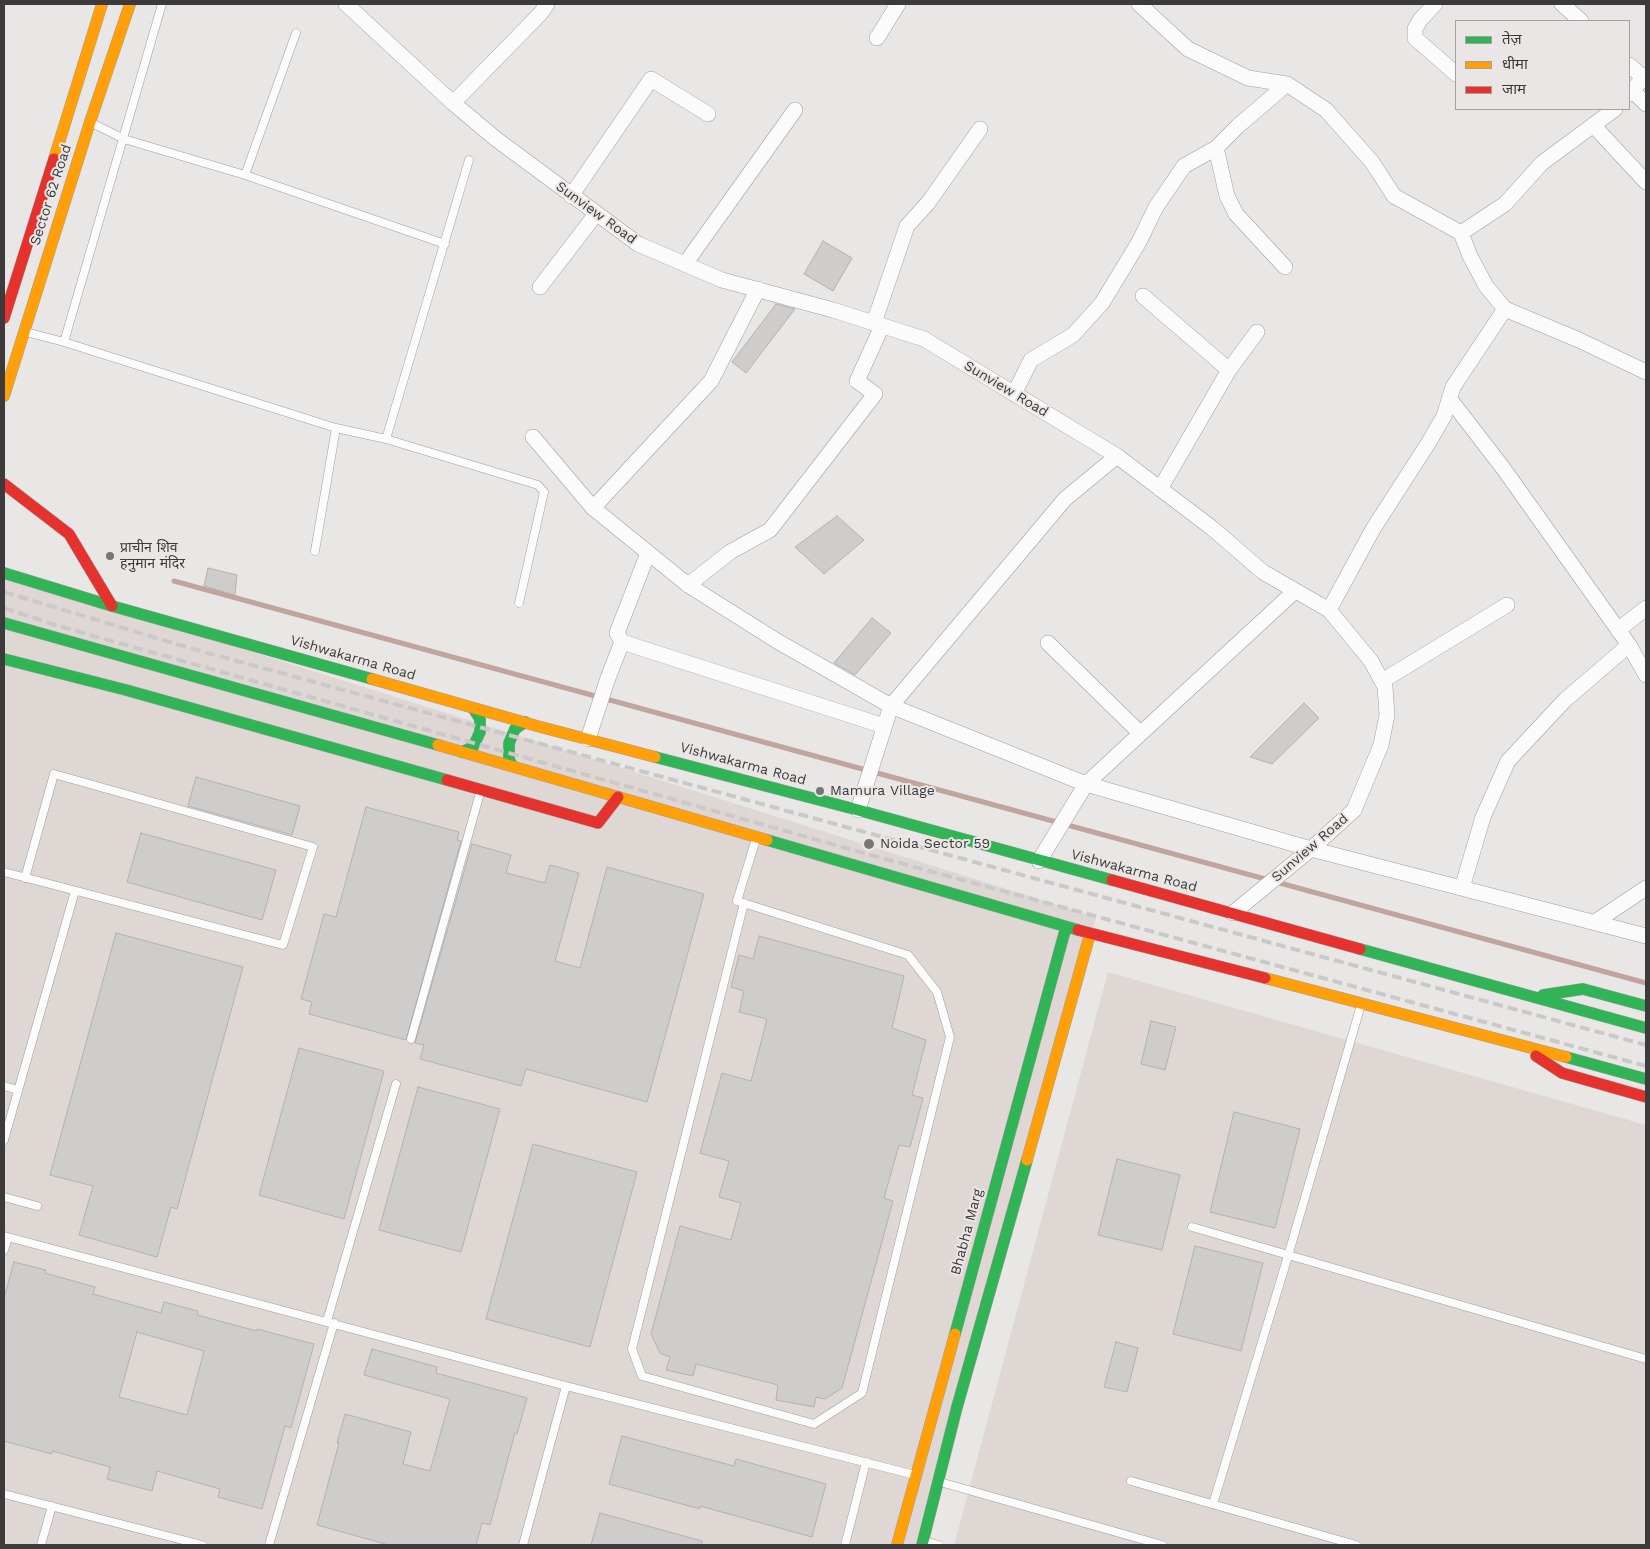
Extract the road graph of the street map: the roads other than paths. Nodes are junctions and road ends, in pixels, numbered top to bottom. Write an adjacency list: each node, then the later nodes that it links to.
1 (102, 4): 41 (main road, Sector 62 Road)
2 (130, 4): 23 (main road, Sector 62 Road)
3 (162, 4): 26 (lane)
4 (346, 4): 18 (street, Sunview Road)
5 (547, 4): 18 (street)
6 (898, 4): 12 (street)
7 (1139, 4): 16 (street)
8 (1435, 4): 14 (street)
9 (1562, 4): 10 (street)
10 (1580, 20)
11 (296, 33): 29 (lane)
12 (877, 38)
13 (1630, 65): 15 (street)
14 (1455, 73)
15 (1645, 76): 17 (street)
16 (1287, 84): 27 (street); 33 (street)
17 (1631, 92): 19 (street)
18 (453, 103): 31 (street, Sunview Road)
19 (1646, 104)
20 (795, 110): 35 (street)
21 (1614, 110): 24 (street)
22 (708, 114): 31 (street)
23 (90, 122): 26 (lane); 43 (main road, Sector 62 Road)
24 (1593, 125): 30 (street); 33 (street)
25 (980, 129): 42 (street)
26 (124, 139): 29 (lane); 45 (lane)
27 (1216, 148): 36 (street); 48 (street)
28 (469, 160): 34 (lane)
29 (245, 175): 34 (lane)
30 (1646, 182)
31 (571, 196): 32 (street, Sunview Road)
32 (596, 214): 35 (street, Sunview Road); 37 (street)
33 (1461, 233): 40 (street)
34 (445, 244): 53 (lane)
35 (685, 264): 38 (street, Sunview Road)
36 (1284, 267)
37 (540, 287)
38 (758, 290): 42 (street, Sunview Road); 57 (street)
39 (1143, 296): 46 (street)
40 (1505, 309): 47 (street); 50 (street)
41 (4, 318)
42 (878, 325): 48 (street, Sunview Road); 61 (street)
43 (24, 332): 45 (lane); 49 (main road, Sector 62 Road)
44 (1257, 332): 46 (street)
45 (64, 342): 51 (lane)
46 (1229, 370): 56 (street)
47 (1646, 372)
48 (1014, 394): 54 (street, Sunview Road)
49 (4, 396)
50 (1449, 398): 67 (street); 69 (street)
51 (336, 428): 53 (lane); 58 (lane)
52 (533, 437): 57 (street)
53 (386, 439): 63 (lane)
54 (1117, 456): 56 (street, Sunview Road); 76 (street)
55 (4, 484): 65 (main road)
56 (1160, 489): 62 (street, Sunview Road)
57 (593, 508): 59 (street)
58 (315, 551)
59 (648, 553): 61 (street); 70 (street)
60 (4, 573): 65 (main road, Vishwakarma Road)
61 (688, 585): 76 (street)
62 (1295, 591): 67 (street, Sunview Road); 80 (street)
63 (519, 603)
64 (1507, 605): 75 (street)
65 (112, 606): 77 (main road, Vishwakarma Road)
66 (1646, 608): 69 (street)
67 (1329, 610): 75 (street, Sunview Road)
68 (4, 623): 82 (main road)
69 (1618, 630): 72 (street)
70 (622, 642): 79 (street); 81 (street)
71 (1048, 643): 80 (street)
72 (1629, 645): 74 (street); 95 (street)
73 (4, 659): 84 (main road)
74 (1646, 675)
75 (1382, 681): 91 (street, Sunview Road)
76 (891, 706): 79 (street); 86 (street)
77 (473, 708): 78 (main road, Vishwakarma Road); 83 (main road)
78 (526, 722): 81 (main road, Vishwakarma Road); 85 (main road)
79 (884, 726): 89 (street)
80 (1140, 733): 86 (street)
81 (588, 739): 89 (main road, Vishwakarma Road)
82 (398, 742): 83 (main road); 84 (main road)
83 (462, 752): 85 (main road)
84 (385, 763): 87 (main road)
85 (512, 766): 88 (main road)
86 (1086, 784): 91 (street); 92 (street)
87 (481, 790): 88 (main road); 110 (lane)
88 (618, 797): 90 (main road)
89 (858, 810): 92 (main road, Vishwakarma Road)
90 (757, 837): 98 (lane); 102 (main road)
91 (1311, 849): 95 (street); 99 (street, Sunview Road)
92 (1038, 862): 99 (main road, Vishwakarma Road)
93 (4, 872): 94 (lane)
94 (25, 878): 97 (lane); 97 (lane)
95 (1462, 888): 100 (street)
96 (1646, 888): 100 (street)
97 (75, 891): 115 (lane)
98 (744, 903): 98 (lane)
99 (1233, 913): 105 (main road, Vishwakarma Road)
100 (1595, 922): 104 (street)
101 (1646, 924): 104 (street)
102 (1066, 927): 103 (main road); 106 (main road, Bhabha Marg)
103 (1090, 934): 106 (main road, Bhabha Marg); 107 (main road)
104 (1640, 934)
105 (1534, 996): 108 (main road); 109 (main road, Vishwakarma Road)
106 (1059, 999): 128 (main road, Bhabha Marg); 128 (main road, Bhabha Marg)
107 (1362, 1002): 111 (main road); 123 (lane)
108 (1646, 1006)
109 (1646, 1028)
110 (411, 1039)
111 (1522, 1046): 112 (main road); 116 (main road)
112 (1646, 1079)
113 (396, 1084): 124 (lane)
114 (4, 1086): 115 (lane)
115 (18, 1090): 117 (lane)
116 (1646, 1097)
117 (4, 1140)
118 (4, 1197): 119 (lane)
119 (37, 1206)
120 (1192, 1226): 123 (lane)
121 (6, 1236): 122 (lane); 124 (lane)
122 (4, 1250)
123 (1288, 1256): 125 (lane); 131 (lane)
124 (330, 1322): 126 (lane); 136 (lane)
125 (1646, 1359)
126 (566, 1386): 127 (lane); 137 (lane)
127 (866, 1462): 128 (lane); 138 (lane)
128 (928, 1478): 133 (main road, Bhabha Marg); 139 (main road, Bhabha Marg); 141 (lane)
129 (1132, 1481): 131 (lane)
130 (4, 1494): 132 (lane)
131 (1213, 1504): 142 (lane)
132 (52, 1506): 134 (lane); 135 (lane)
133 (922, 1543): 140 (lane)
134 (41, 1545)
135 (202, 1545)
136 (269, 1545)
137 (523, 1545)
138 (845, 1545)
139 (897, 1545)
140 (939, 1545)
141 (1162, 1545)
142 (1356, 1545)

